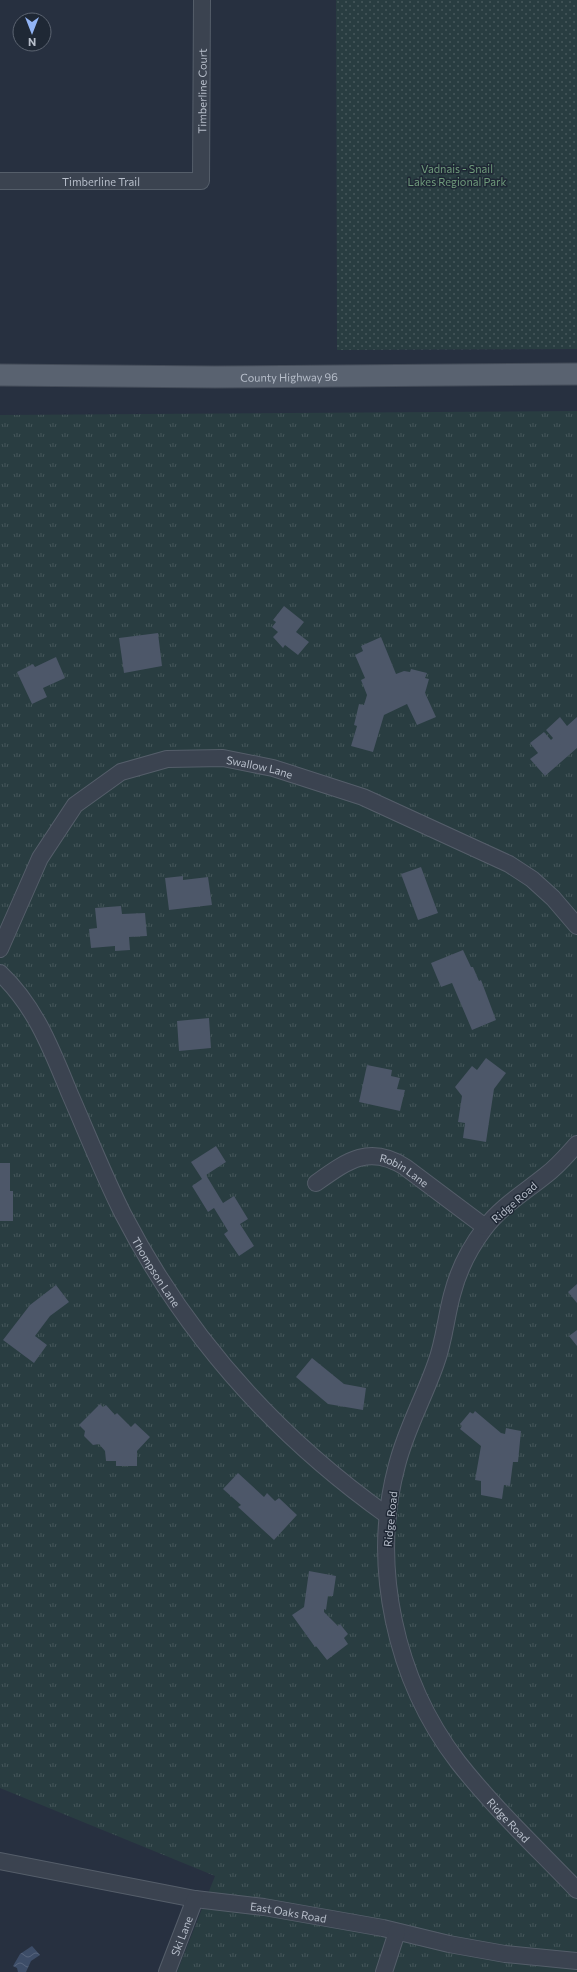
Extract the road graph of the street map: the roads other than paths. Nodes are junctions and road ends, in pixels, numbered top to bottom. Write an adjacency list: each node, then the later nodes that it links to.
1 (202, 0): 3 (street, Timberline Court)
2 (0, 181): 3 (street, Timberline Trail)
3 (201, 181)
4 (577, 374): 5 (main road, County Highway 96)
5 (0, 375)
6 (577, 926): 7 (street, Swallow Lane)
7 (0, 949)
8 (0, 972): 12 (street, Thompson Lane)
9 (577, 1144): 11 (street, Ridge Road)
10 (316, 1183): 11 (street, Robin Lane)
11 (485, 1227): 12 (street, Ridge Road)
12 (388, 1516): 14 (street, Ridge Road)
13 (0, 1861): 15 (street, East Oaks Road)
14 (577, 1890)
15 (195, 1900): 16 (street, East Oaks Road); 18 (street, Ski Lane)
16 (397, 1932): 17 (street, East Oaks Road); 19 (street)
17 (577, 1961)
18 (167, 1972)
19 (384, 1972)

